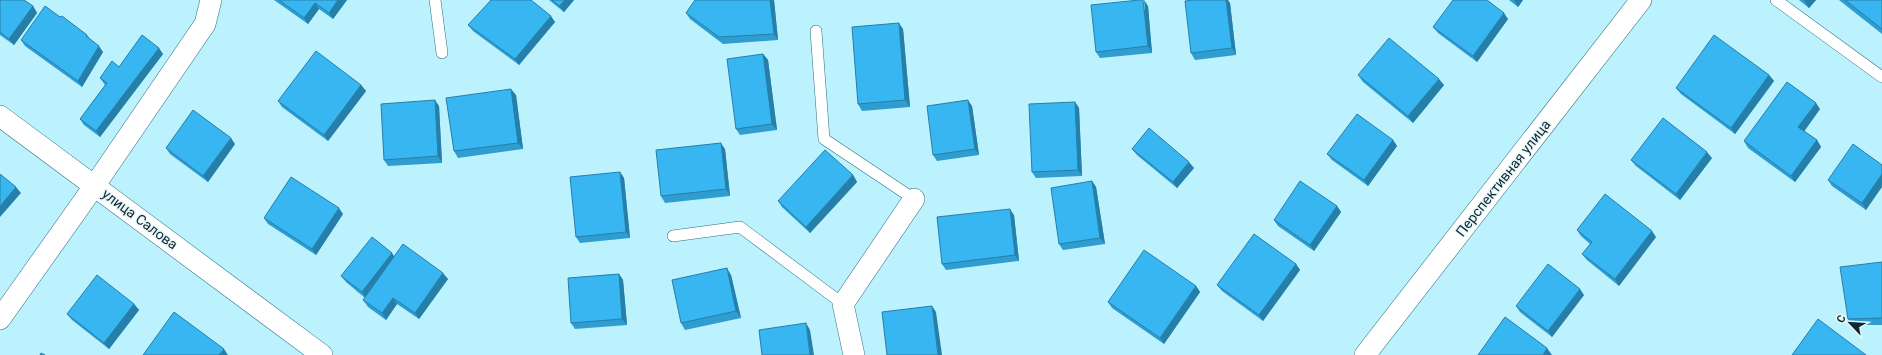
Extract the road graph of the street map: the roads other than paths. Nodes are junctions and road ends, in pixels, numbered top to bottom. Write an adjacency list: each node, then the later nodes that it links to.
1 (211, 0): 9 (street, улица Салова)
2 (435, 0): 6 (lane)
3 (1641, 0): 16 (street, Перспективная улица)
4 (1776, 0): 7 (lane)
5 (816, 32): 10 (lane)
6 (442, 53)
7 (1882, 77)
8 (0, 116): 9 (street)
9 (95, 186): 13 (street); 14 (street, улица Салова)
10 (914, 199): 12 (street)
11 (673, 236): 12 (lane)
12 (843, 304): 15 (street)
13 (0, 319)
14 (322, 355)
15 (854, 355)
16 (1365, 355)

